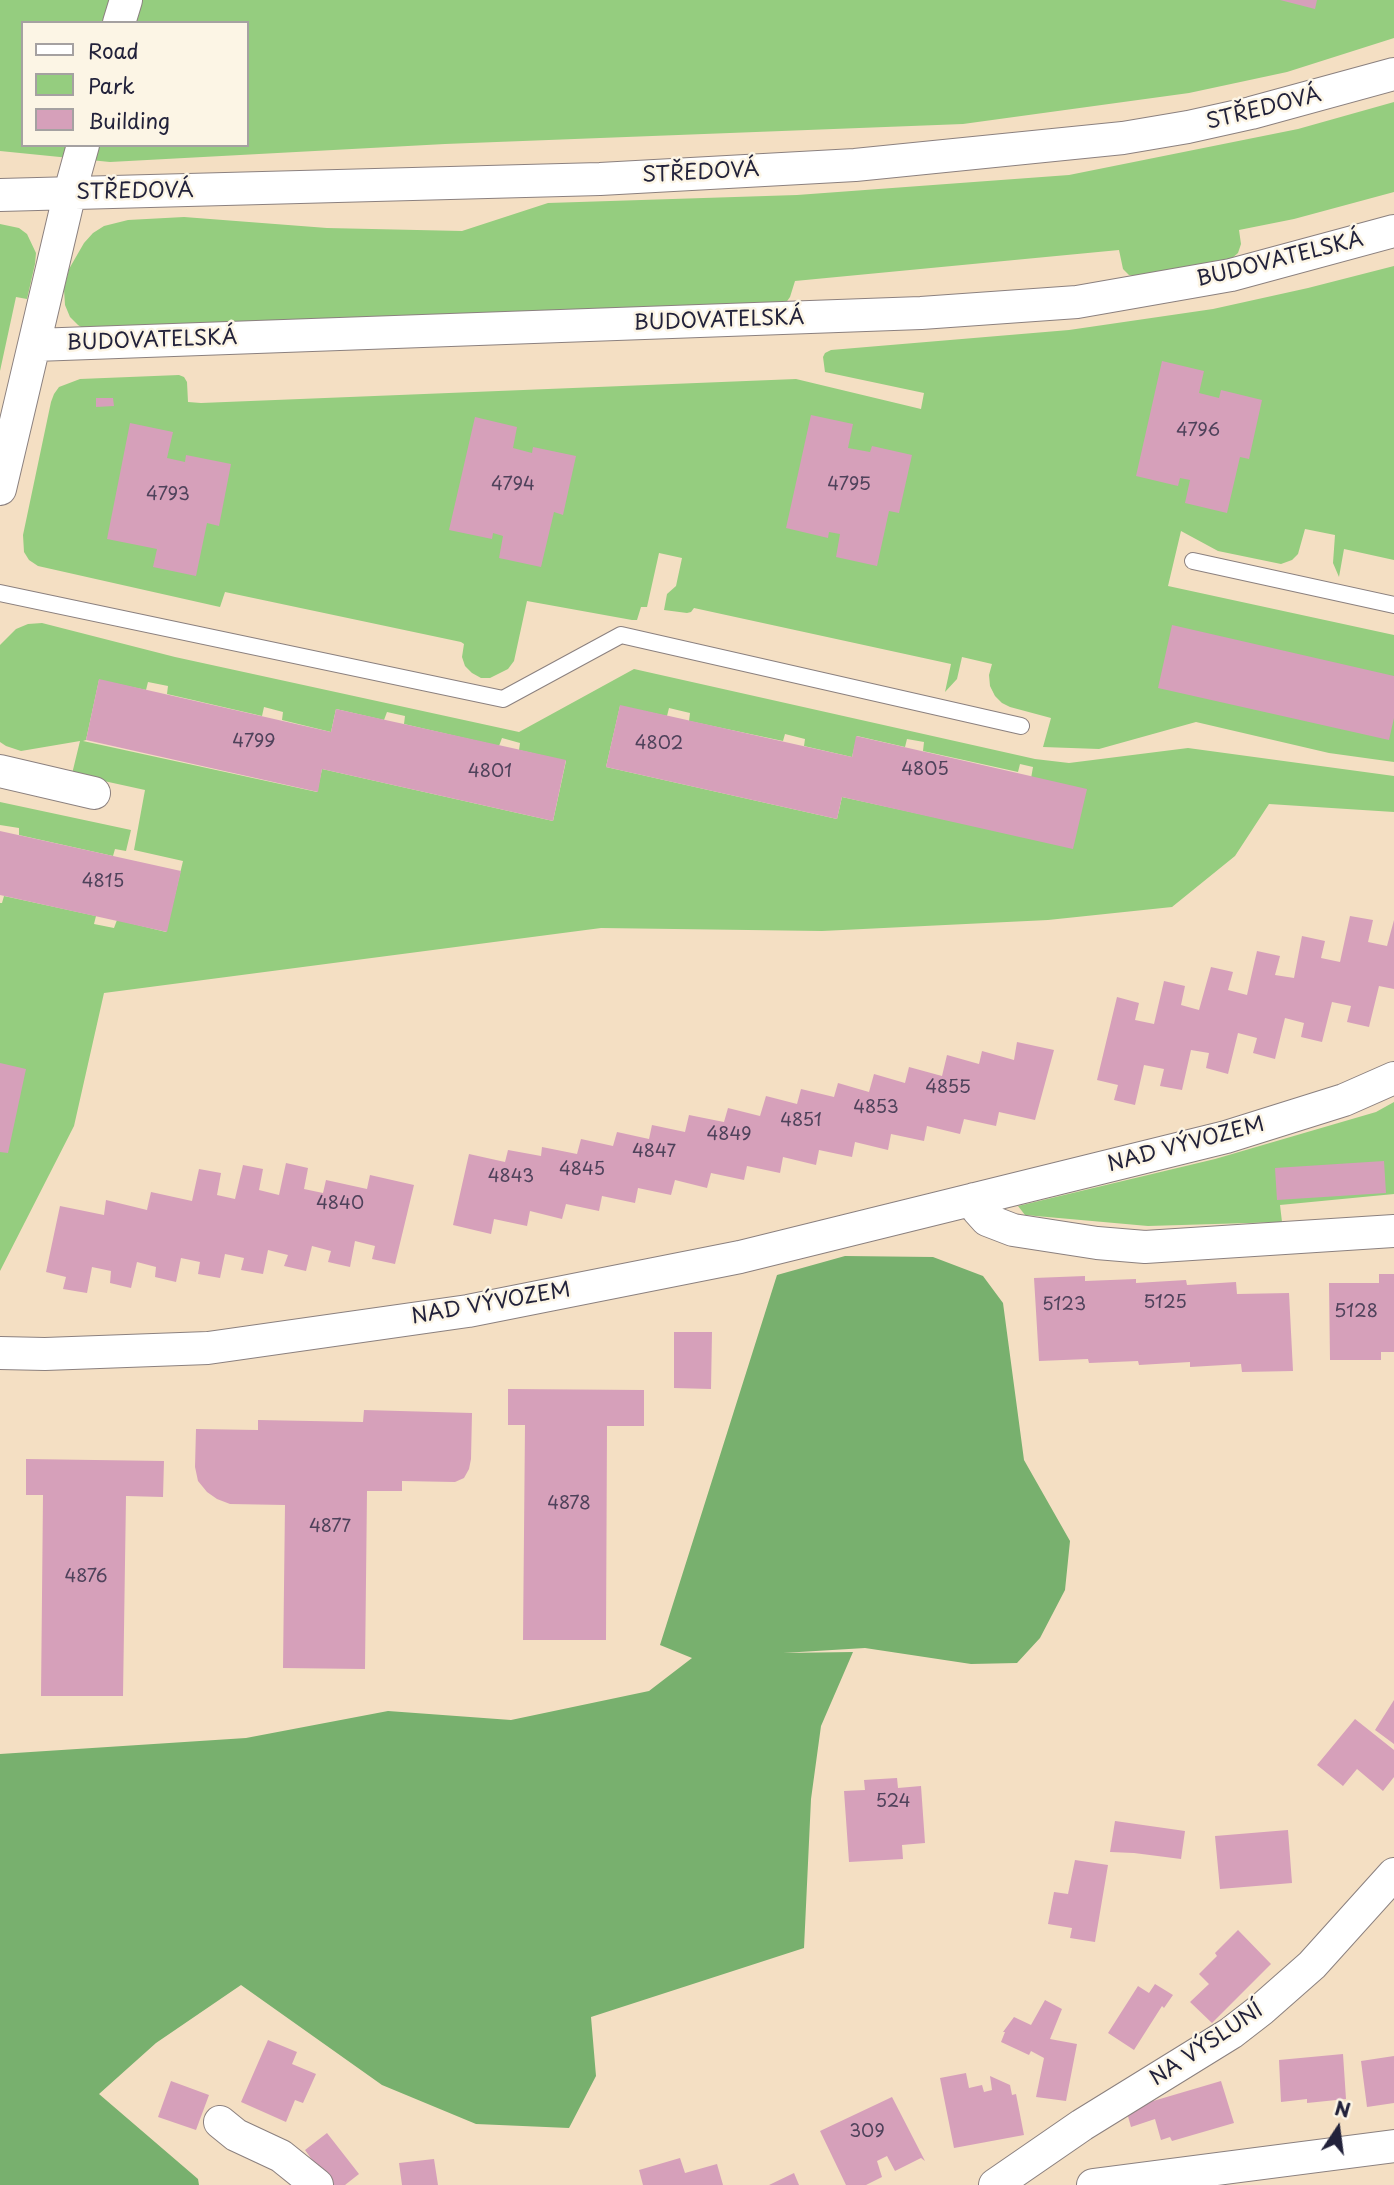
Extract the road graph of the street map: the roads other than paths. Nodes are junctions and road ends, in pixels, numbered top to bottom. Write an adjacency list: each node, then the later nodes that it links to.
1 (126, 0): 2 (street)
2 (120, 21)
3 (1394, 74): 5 (street, STŘEDOVÁ)
4 (82, 147): 5 (street, BUDOVATELSKÁ)
5 (70, 192): 6 (street, STŘEDOVÁ); 8 (street, BUDOVATELSKÁ)
6 (0, 195)
7 (1394, 231): 8 (street, BUDOVATELSKÁ)
8 (35, 345): 9 (street, BUDOVATELSKÁ)
9 (0, 489)
10 (1193, 561): 12 (lane)
11 (0, 593): 13 (lane)
12 (1394, 605)
13 (1021, 726)
14 (0, 771): 15 (street)
15 (94, 793)
16 (1394, 1078): 17 (street, NAD VÝVOZEM)
17 (974, 1199): 18 (street); 19 (street, NAD VÝVOZEM)
18 (1394, 1231)
19 (0, 1353)
20 (1394, 1874): 24 (street, NA VÝSLUNÍ)
21 (220, 2122): 23 (street)
22 (1394, 2146): 25 (street)
23 (317, 2185)
24 (995, 2185)
25 (1093, 2185)

